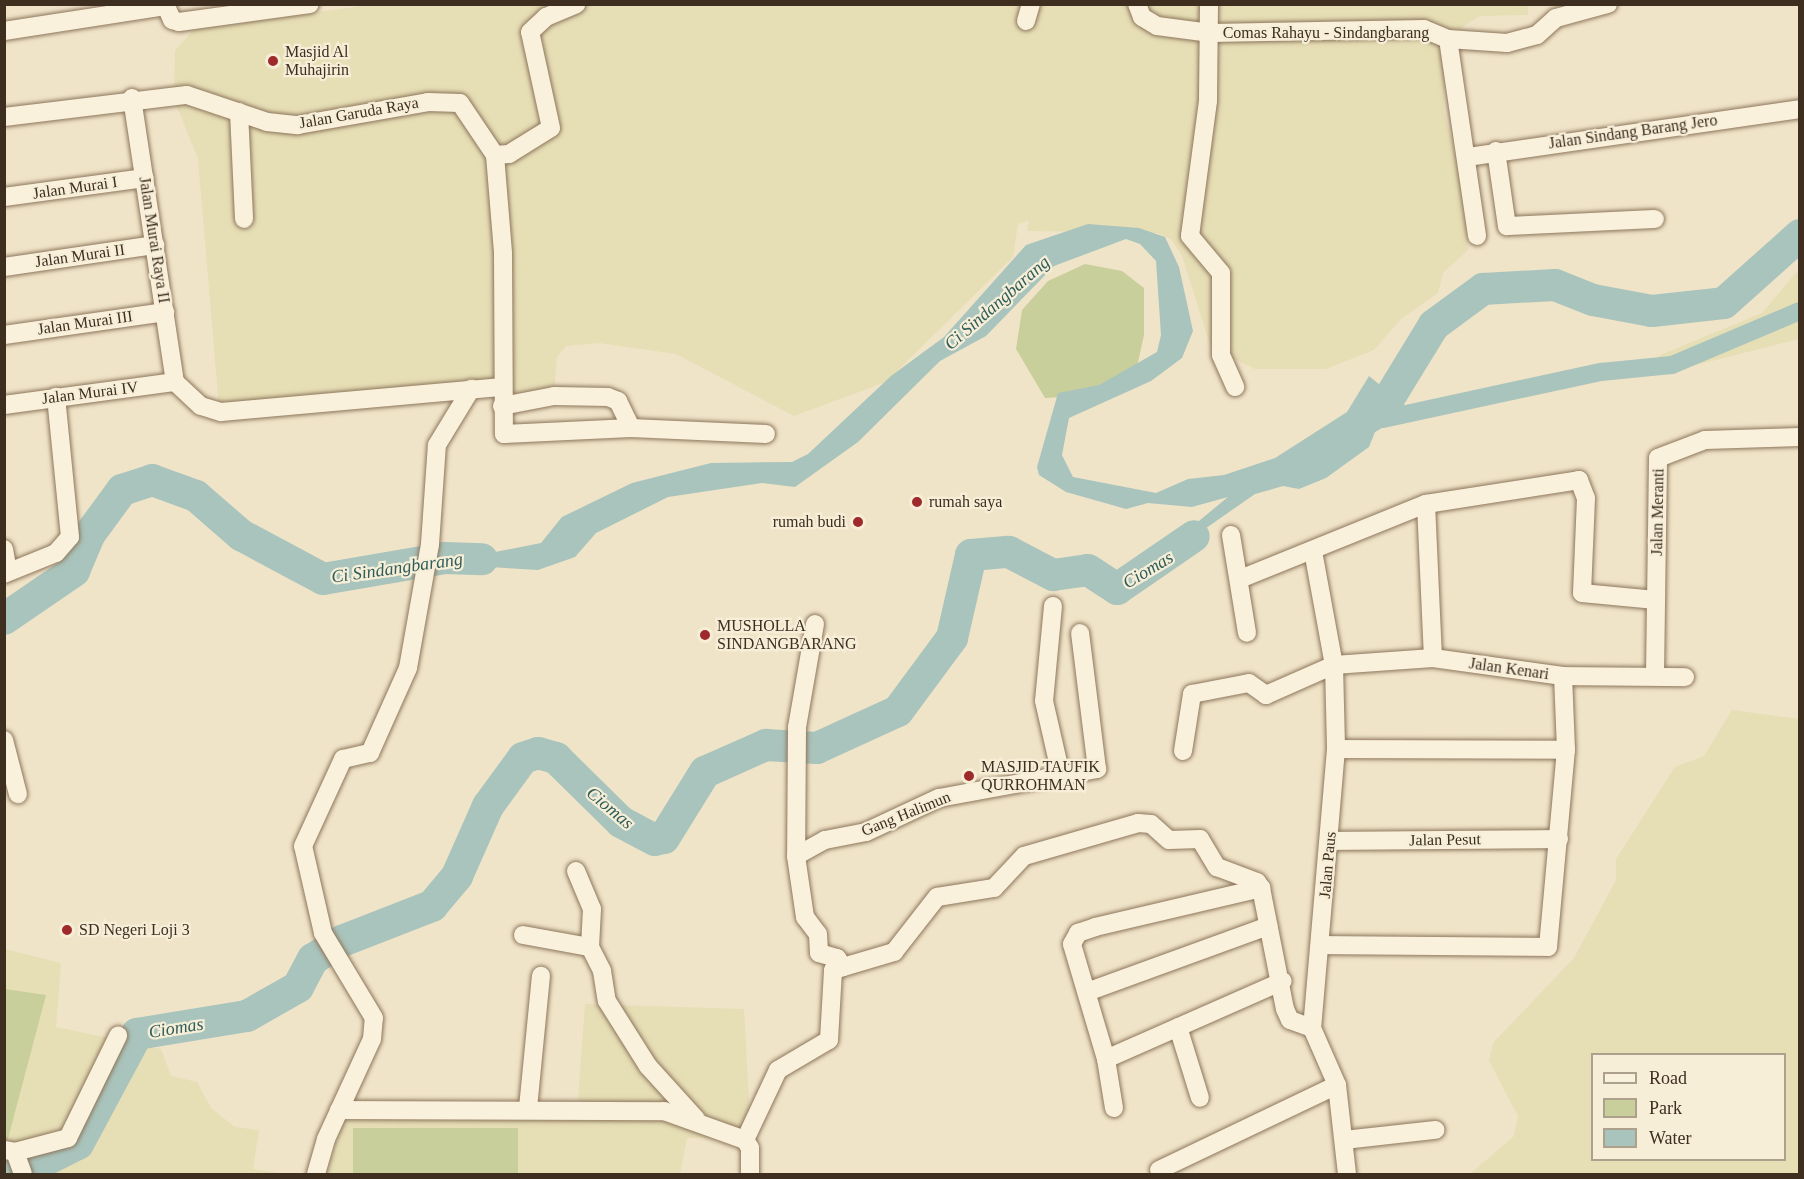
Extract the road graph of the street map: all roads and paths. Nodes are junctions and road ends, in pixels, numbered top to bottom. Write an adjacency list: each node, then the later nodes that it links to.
1 (576, 4): 16 (street)
2 (1137, 4): 9 (street, Comas Rahayu - Sindangbarang)
3 (1209, 4): 9 (street)
4 (1608, 4): 10 (street, Comas Rahayu - Sindangbarang)
5 (165, 5): 7 (street); 8 (street)
6 (306, 5): 7 (street)
7 (232, 10)
8 (4, 31)
9 (1211, 33): 10 (street, Comas Rahayu - Sindangbarang); 29 (street)
10 (1448, 39): 17 (street)
11 (132, 98): 13 (street, Jalan Garuda Raya); 14 (street, Jalan Garuda Raya); 18 (street, Jalan Murai Raya II)
12 (1800, 109): 15 (street, Jalan Sindang Barang Jero)
13 (239, 112): 16 (street, Jalan Garuda Raya); 20 (street)
14 (4, 117)
15 (1496, 151): 17 (street, Jalan Sindang Barang Jero); 21 (street)
16 (495, 155): 28 (street)
17 (1467, 157): 22 (street)
18 (145, 178): 19 (street, Jalan Murai I); 23 (street, Jalan Murai Raya II)
19 (4, 197)
20 (244, 219)
21 (1655, 219)
22 (1477, 236)
23 (155, 245): 24 (street, Jalan Murai II); 25 (street, Jalan Murai Raya II)
24 (4, 267)
25 (165, 312): 26 (street, Jalan Murai III); 27 (street, Jalan Murai Raya II)
26 (4, 335)
27 (175, 382): 30 (street); 31 (street, Jalan Murai IV)
28 (501, 387): 30 (street); 33 (street)
29 (1235, 387)
30 (471, 389): 80 (street)
31 (56, 397): 32 (street, Jalan Murai IV); 41 (street)
32 (4, 405)
33 (502, 406): 34 (street); 34 (street)
34 (631, 428): 35 (street)
35 (766, 434)
36 (1800, 437): 43 (street, Jalan Meranti)
37 (1426, 504): 40 (street); 43 (street); 48 (street)
38 (1231, 535): 42 (street)
39 (4, 549): 41 (street)
40 (1313, 551): 42 (street); 49 (street, Jalan Paus)
41 (6, 573)
42 (1240, 579): 47 (street)
43 (1656, 600): 50 (street, Jalan Meranti)
44 (1053, 606): 57 (street)
45 (815, 624): 61 (street)
46 (1080, 633): 57 (street, Gang Halimun)
47 (1247, 633)
48 (1433, 658): 49 (street, Jalan Kenari); 51 (street, Jalan Kenari)
49 (1334, 665): 54 (street, Jalan Paus); 56 (street, Jalan Kenari)
50 (1655, 675): 51 (street, Jalan Kenari); 52 (street, Jalan Kenari)
51 (1563, 676): 55 (street)
52 (1685, 677)
53 (4, 740): 58 (street)
54 (1336, 749): 55 (street); 60 (street, Jalan Paus)
55 (1566, 750): 59 (street)
56 (1183, 751)
57 (1060, 771): 61 (street, Gang Halimun)
58 (18, 794)
59 (1559, 839): 60 (street, Jalan Pesut); 66 (street)
60 (1330, 842): 66 (street, Jalan Paus)
61 (796, 856): 68 (street)
62 (576, 871): 67 (street)
63 (1261, 888): 64 (street); 68 (street); 71 (street)
64 (1269, 926): 70 (street); 71 (street)
65 (523, 935): 67 (street)
66 (1322, 945): 73 (street, Jalan Paus)
67 (590, 947): 81 (street)
68 (843, 967): 83 (street)
69 (541, 976): 78 (street)
70 (1282, 981): 72 (street); 73 (street)
71 (1087, 992): 75 (street)
72 (1178, 1027): 75 (street); 77 (street)
73 (1312, 1028): 76 (street)
74 (118, 1036): 85 (street)
75 (1106, 1059): 79 (street)
76 (1337, 1085): 84 (street); 86 (street)
77 (1200, 1098)
78 (528, 1108): 80 (street); 81 (street)
79 (1114, 1108)
80 (339, 1110): 88 (street)
81 (696, 1119): 83 (street)
82 (1435, 1130): 84 (street)
83 (745, 1140): 89 (street)
84 (1344, 1140): 90 (street)
85 (10, 1151): 87 (street)
86 (1159, 1170)
87 (23, 1174)
88 (316, 1174)
89 (750, 1174)
90 (1347, 1174)

